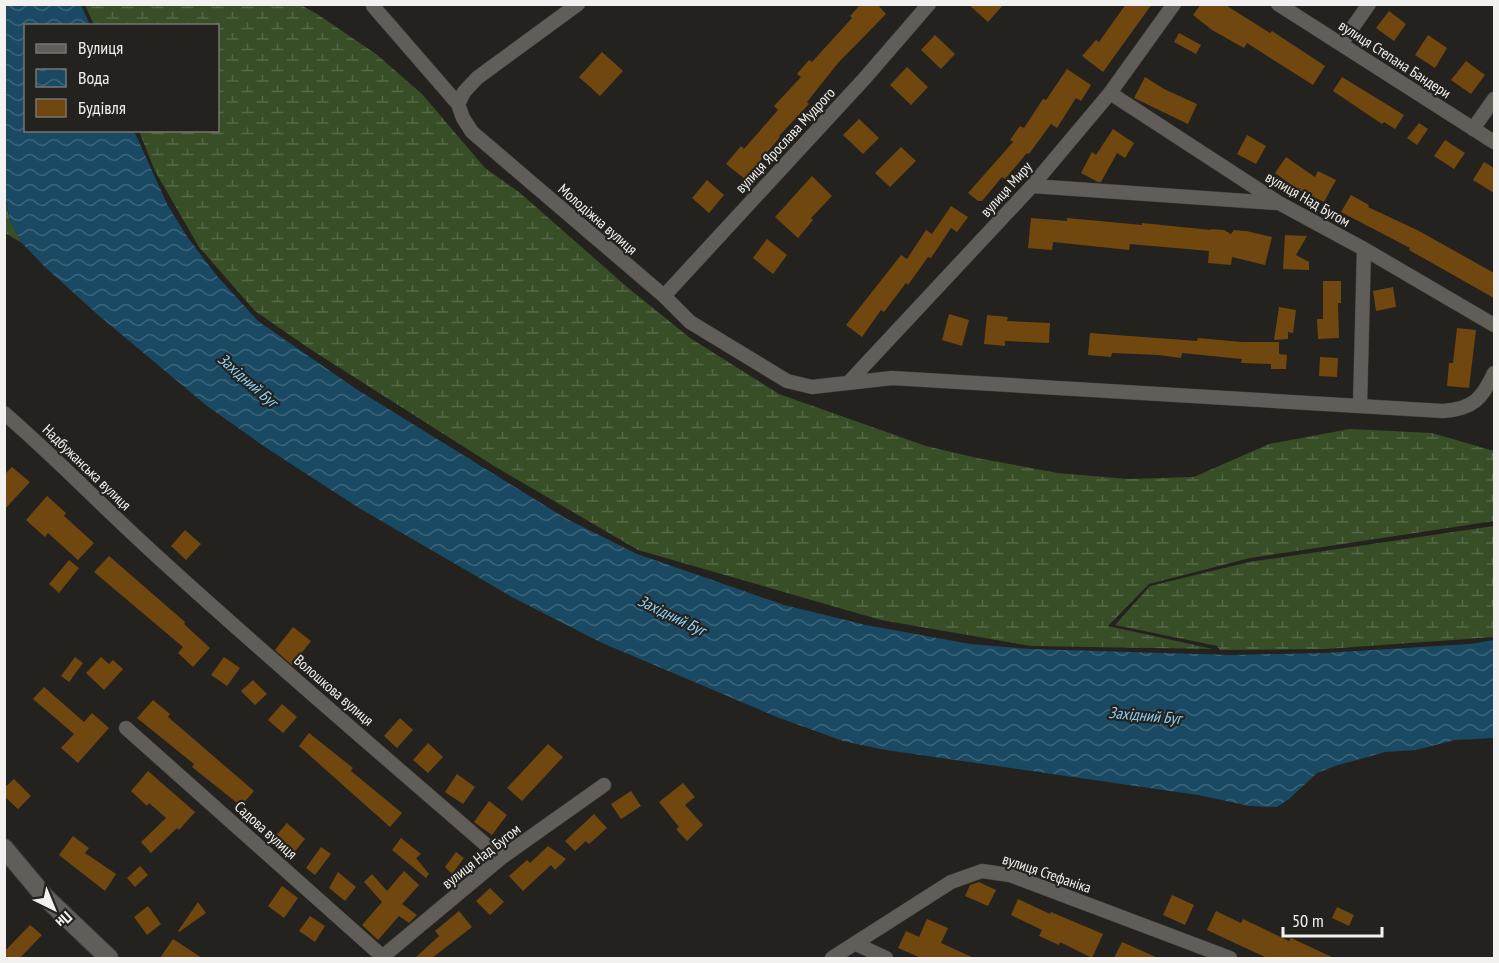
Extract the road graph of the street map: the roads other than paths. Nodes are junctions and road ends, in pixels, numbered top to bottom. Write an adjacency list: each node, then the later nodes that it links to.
1 (929, 4): 16 (street, вулиця Ярослава Мудрого)
2 (1174, 4): 8 (street, вулиця Миру)
3 (1278, 4): 7 (street, вулиця Степана Бандери)
4 (1369, 4): 7 (street)
5 (576, 5): 10 (street)
6 (373, 6): 10 (street, Молодіжна вулиця)
7 (1341, 44): 11 (street, вулиця Степана Бандери)
8 (1110, 93): 13 (street, вулиця Миру); 14 (street, вулиця Над Бугом)
9 (1494, 99): 11 (street)
10 (458, 104): 16 (street, Молодіжна вулиця)
11 (1473, 129): 12 (street, вулиця Степана Бандери)
12 (1494, 142)
13 (1032, 186): 14 (street); 19 (street, вулиця Миру)
14 (1279, 203): 15 (street, вулиця Над Бугом)
15 (1364, 249): 17 (street, вулиця Над Бугом); 20 (street)
16 (664, 296): 19 (street, Молодіжна вулиця)
17 (1494, 326)
18 (1492, 379): 20 (street, Молодіжна вулиця)
19 (849, 382): 20 (street, Молодіжна вулиця)
20 (1360, 406)
21 (4, 413): 22 (street, Надбужанська вулиця)
22 (146, 546): 26 (street, Волошкова вулиця)
23 (126, 728): 29 (street, Садова вулиця)
24 (604, 785): 26 (street, вулиця Над Бугом)
25 (4, 848): 28 (street)
26 (501, 858): 29 (street, вулиця Над Бугом)
27 (856, 944): 30 (street, вулиця Стефаніка); 31 (street); 32 (street, вулиця Стефаніка)
28 (109, 958)
29 (382, 958)
30 (832, 958)
31 (886, 958)
32 (1230, 958)

